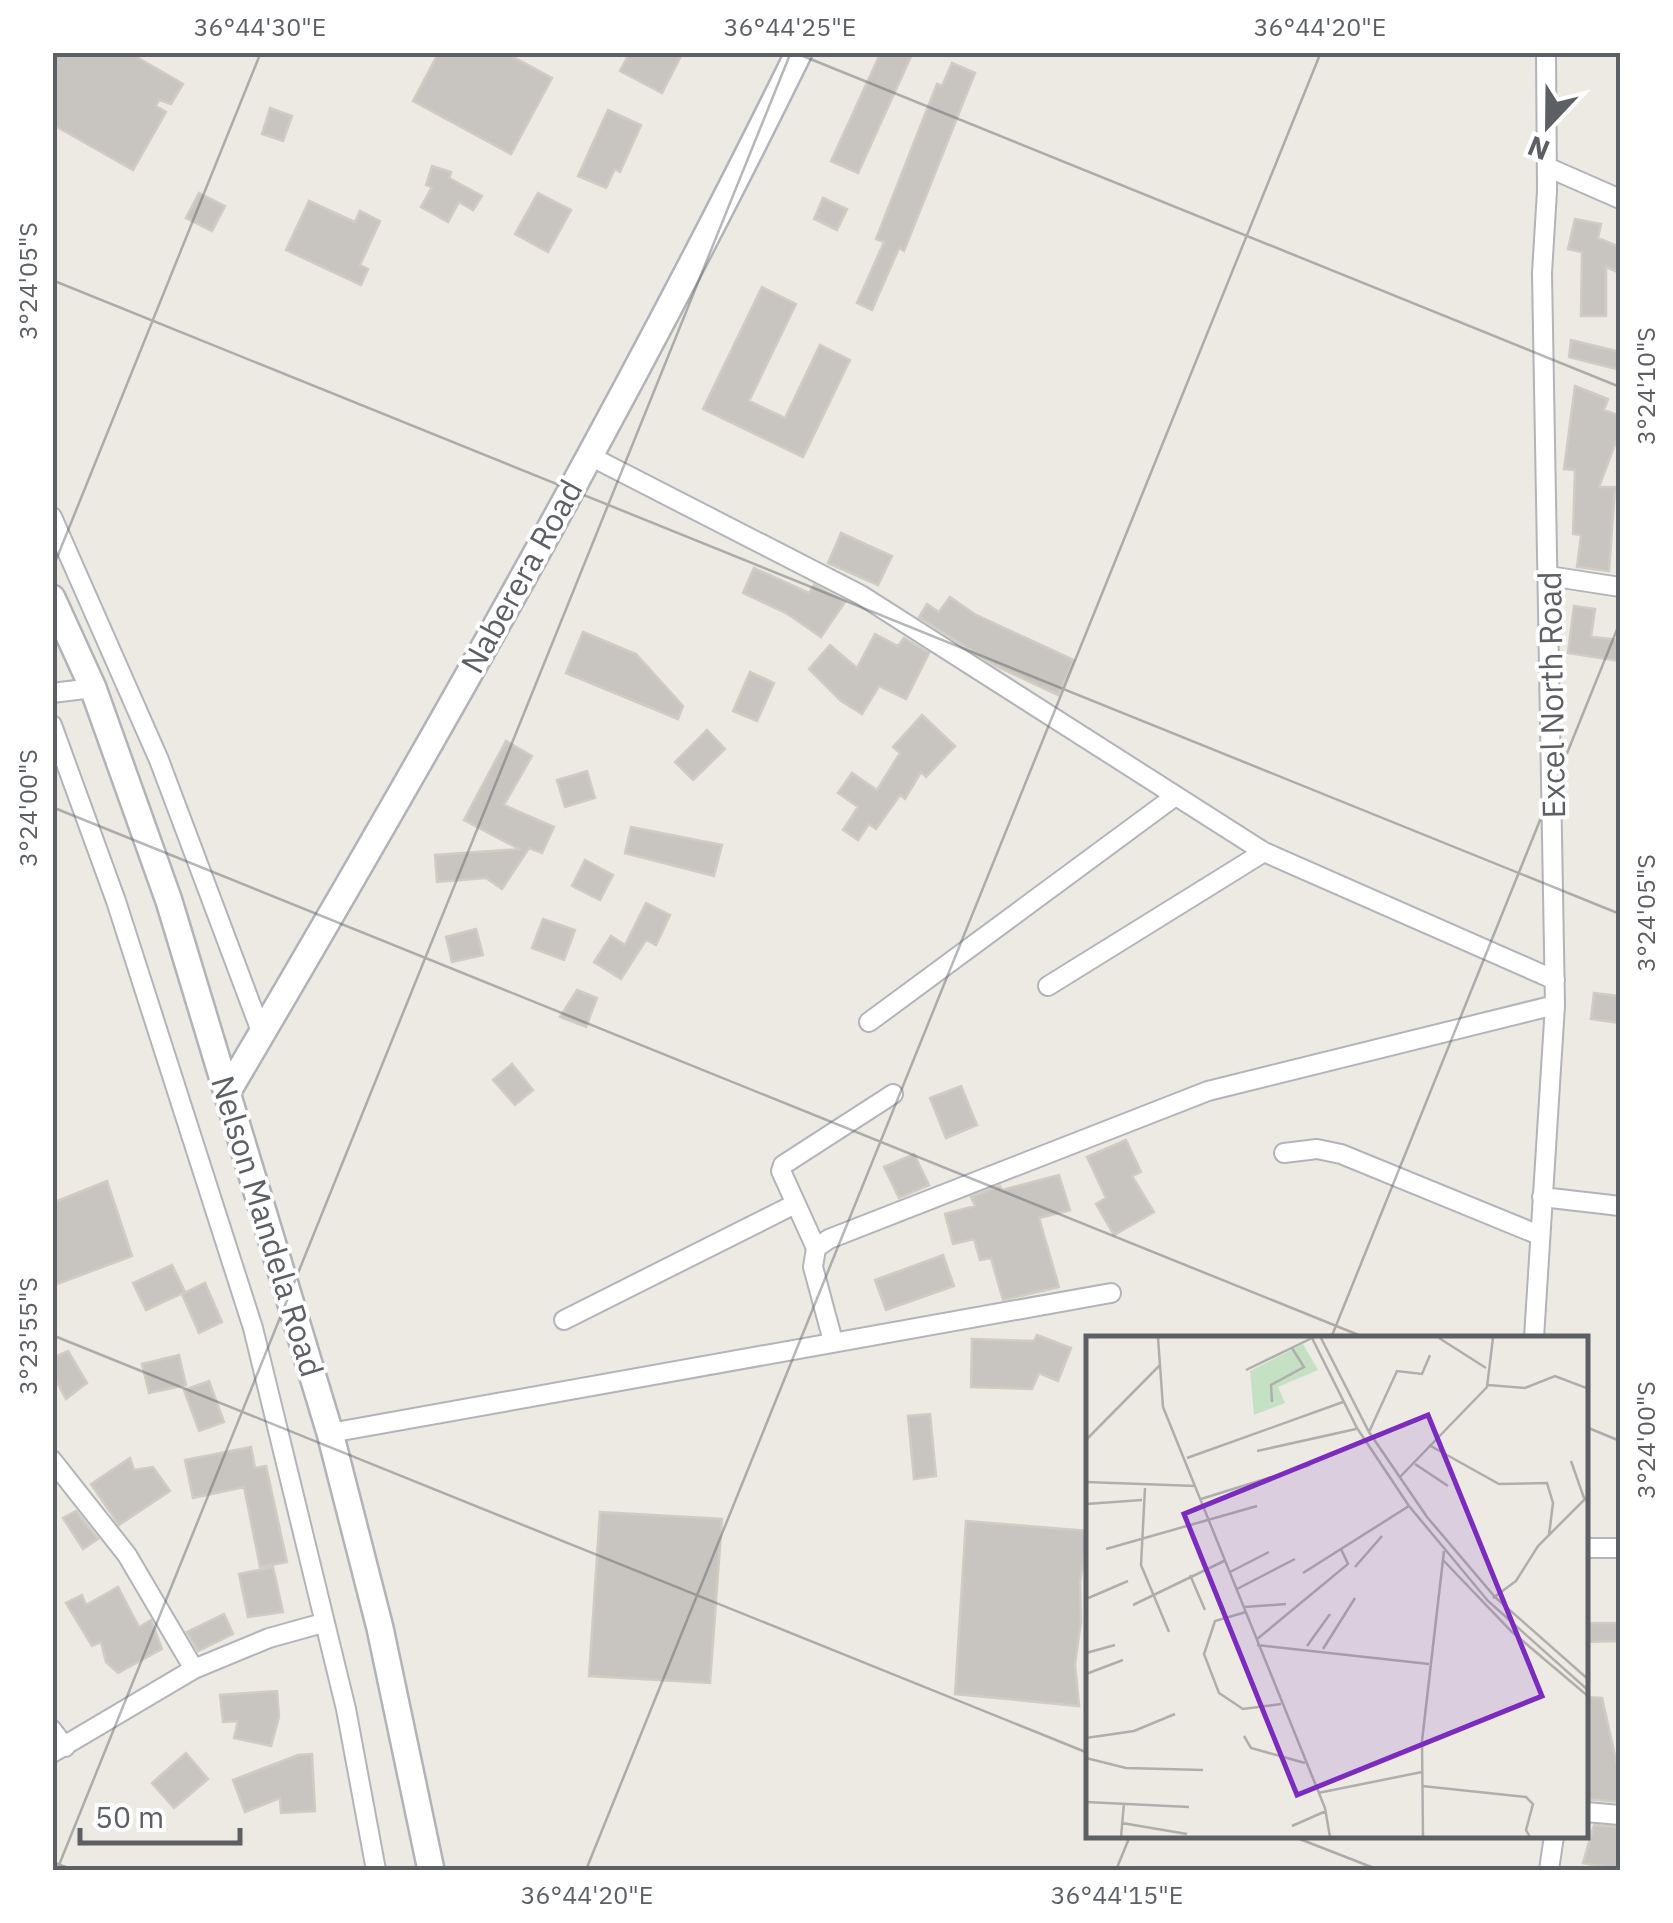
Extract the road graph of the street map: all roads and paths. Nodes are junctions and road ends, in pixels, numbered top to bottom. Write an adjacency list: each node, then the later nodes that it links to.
1 (800, 52): 5 (main road, Naberera Road)
2 (1546, 52): 3 (street, Excel North Road)
3 (1547, 167): 4 (street); 7 (street, Excel North Road)
4 (1620, 199)
5 (588, 455): 13 (street); 19 (main road, Naberera Road)
6 (52, 517): 19 (street)
7 (1549, 576): 8 (street); 15 (street, Excel North Road)
8 (1620, 588)
9 (52, 598): 10 (main road, Nelson Mandela Road)
10 (93, 688): 11 (street); 20 (main road, Nelson Mandela Road)
11 (52, 693)
12 (52, 725): 36 (street)
13 (1174, 797): 14 (street); 18 (street)
14 (1264, 852): 15 (street); 16 (street)
15 (1555, 980): 17 (street, Excel North Road)
16 (1048, 986)
17 (1555, 1005): 23 (street, Excel North Road); 27 (street)
18 (869, 1022)
19 (262, 1034): 20 (main road, Naberera Road)
20 (228, 1091): 32 (main road, Nelson Mandela Road)
21 (894, 1094): 24 (street)
22 (1284, 1152): 26 (street)
23 (1542, 1197): 25 (street); 26 (street, Excel North Road)
24 (796, 1204): 27 (street); 29 (street)
25 (1620, 1206)
26 (1539, 1235): 30 (street, Excel North Road)
27 (816, 1248): 31 (street)
28 (1111, 1292): 31 (street)
29 (564, 1320)
30 (1534, 1336)
31 (833, 1341): 32 (street)
32 (330, 1434): 44 (main road, Nelson Mandela Road)
33 (52, 1460): 37 (street)
34 (1588, 1548): 35 (street)
35 (1620, 1548)
36 (323, 1624): 37 (street); 43 (street)
37 (194, 1669): 39 (street)
38 (52, 1730): 39 (street)
39 (59, 1750)
40 (1588, 1812): 41 (street)
41 (1620, 1815)
42 (1554, 1838): 45 (street)
43 (376, 1870)
44 (430, 1870)
45 (1549, 1870)

